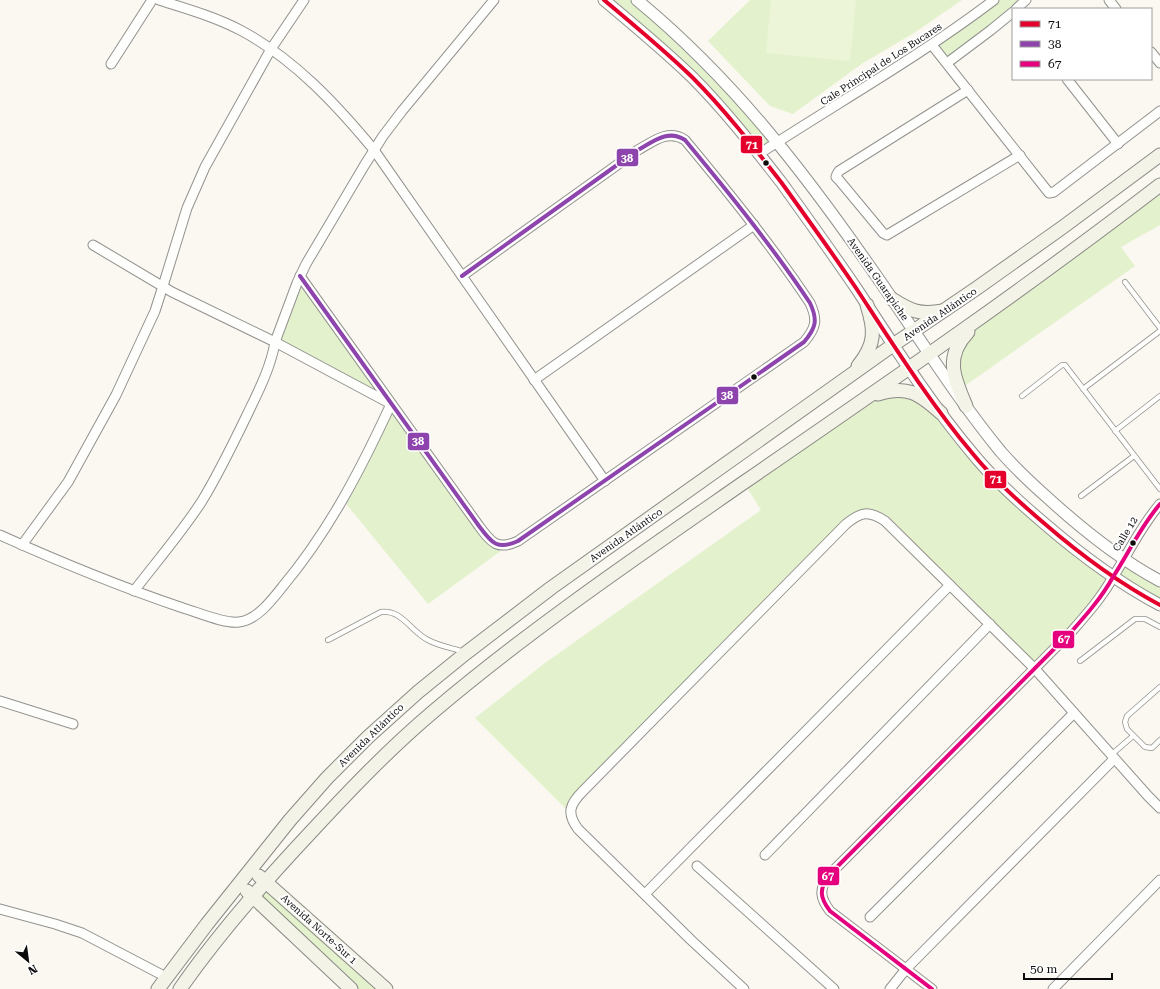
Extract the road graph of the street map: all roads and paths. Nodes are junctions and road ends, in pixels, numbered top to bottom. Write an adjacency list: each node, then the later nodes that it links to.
1 (152, 0): 18 (street)
2 (159, 0): 14 (street)
3 (304, 0): 14 (street)
4 (494, 0): 24 (street)
5 (604, 0): 25 (street)
6 (637, 0): 22 (street, Avenida Guarapiche)
7 (994, 0): 13 (street, Cale Principal de Los Bucares)
8 (1026, 0): 10 (street)
9 (1109, 0): 11 (street)
10 (1017, 8)
11 (1115, 8)
12 (1012, 13): 16 (street)
13 (932, 45): 16 (street); 22 (street, Cale Principal de Los Bucares)
14 (271, 49): 24 (street); 34 (street)
15 (1152, 53): 17 (street)
16 (947, 63): 20 (street)
17 (1160, 63)
18 (111, 64)
19 (1068, 80): 23 (street)
20 (968, 90): 26 (street); 26 (street)
21 (1160, 111): 23 (street)
22 (777, 142): 25 (street, Cale Principal de Los Bucares); 35 (street, Avenida Guarapiche)
23 (1118, 144): 26 (street)
24 (374, 150): 31 (street); 32 (street)
25 (759, 154): 36 (street)
26 (1020, 155)
27 (1160, 155): 38 (main road, Avenida Atlántico)
28 (1160, 185): 37 (main road)
29 (754, 225): 32 (street); 45 (street); 56 (street)
30 (93, 245): 34 (street)
31 (300, 276): 41 (street); 51 (street)
32 (462, 276): 45 (street)
33 (1125, 282): 39 (lane)
34 (163, 286): 41 (street); 61 (street)
35 (892, 299): 38 (main road); 40 (street, Avenida Guarapiche)
36 (867, 304): 42 (street); 46 (main road)
37 (989, 310): 43 (main road); 52 (main road)
38 (944, 311): 40 (main road, Avenida Atlántico)
39 (1160, 329): 47 (lane)
40 (914, 331): 42 (main road, Avenida Atlántico); 43 (street, Avenida Guarapiche)
41 (275, 342): 51 (street); 66 (street)
42 (893, 345): 44 (street); 46 (main road, Avenida Atlántico)
43 (929, 354): 44 (main road); 52 (street, Avenida Guarapiche)
44 (909, 368): 50 (main road); 53 (street)
45 (534, 380): 56 (street)
46 (843, 381): 71 (main road, Avenida Atlántico)
47 (1083, 389): 48 (lane); 54 (lane)
48 (1022, 396)
49 (1160, 396): 54 (lane)
50 (860, 402): 53 (main road); 86 (main road)
51 (391, 404): 56 (street); 66 (street)
52 (966, 406): 62 (street, Avenida Guarapiche)
53 (941, 413): 63 (street)
54 (1115, 431): 55 (lane)
55 (1134, 456): 57 (lane); 58 (lane)
56 (605, 481)
57 (1160, 490)
58 (1081, 496)
59 (1160, 504): 62 (street, Calle 12)
60 (0, 535): 61 (street)
61 (22, 545): 66 (street)
62 (1123, 560): 63 (street, Calle 12); 64 (street, Avenida Guarapiche)
63 (1113, 578): 67 (street); 73 (street, Calle 12)
64 (1160, 581)
65 (950, 585): 68 (street); 88 (street); 88 (street)
66 (134, 591)
67 (1160, 605)
68 (990, 624): 73 (street); 82 (street)
69 (1160, 627): 72 (lane)
70 (328, 640): 71 (lane)
71 (466, 653): 84 (main road, Avenida Atlántico)
72 (1080, 661)
73 (1035, 669): 76 (street); 92 (street, Calle 12)
74 (1160, 688): 78 (lane)
75 (0, 701): 77 (street)
76 (1074, 713): 80 (street); 91 (street)
77 (74, 724)
78 (1133, 736): 79 (lane); 80 (lane)
79 (1160, 740)
80 (1113, 757): 81 (street); 92 (street)
81 (1160, 808)
82 (765, 855)
83 (697, 866): 99 (street)
84 (251, 869): 86 (main road, Avenida Norte-Sur 1); 87 (main road, Avenida Atlántico)
85 (1160, 880): 102 (street)
86 (265, 881): 89 (main road); 97 (main road, Avenida Norte-Sur 1)
87 (240, 884): 89 (main road); 93 (main road, Avenida Atlántico)
88 (646, 894): 98 (street)
89 (252, 897): 95 (main road); 96 (main road)
90 (0, 909): 93 (street)
91 (870, 917)
92 (906, 970): 100 (street); 101 (street, Calle 12)
93 (166, 978): 94 (main road, Avenida Atlántico)
94 (158, 989)
95 (180, 989)
96 (351, 989)
97 (386, 989)
98 (744, 989)
99 (834, 989)
100 (890, 989)
101 (932, 989)
102 (1053, 989)

